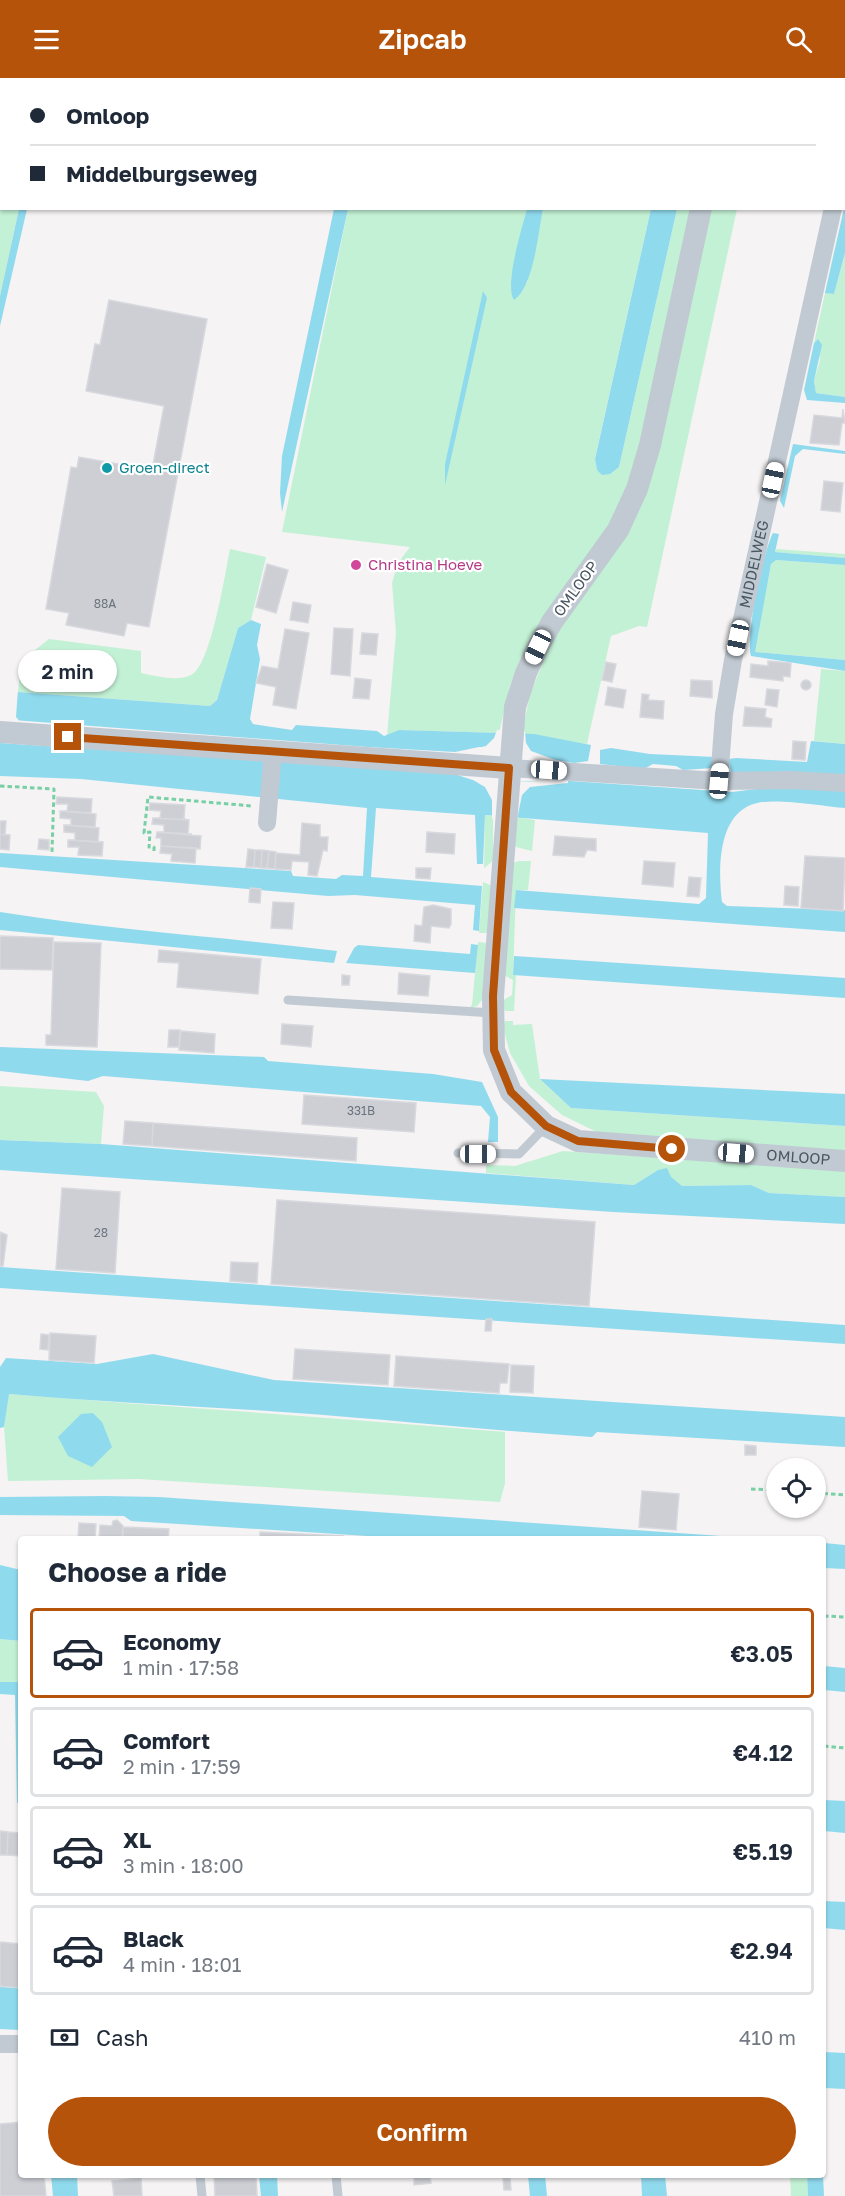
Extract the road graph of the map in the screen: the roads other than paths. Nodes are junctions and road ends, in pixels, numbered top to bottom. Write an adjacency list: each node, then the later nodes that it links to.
1 (701, 210): 5 (street, OMLOOP)
2 (833, 210): 6 (street, MIDDELWEG)
3 (0, 732): 4 (street)
4 (273, 751): 5 (street); 8 (street)
5 (509, 768): 6 (street); 10 (street, OMLOOP)
6 (719, 781): 7 (street)
7 (845, 783)
8 (268, 811)
9 (288, 1000): 10 (lane)
10 (493, 1013): 11 (street, OMLOOP)
11 (546, 1126): 12 (lane); 13 (street, OMLOOP)
12 (458, 1153)
13 (845, 1161)
14 (0, 2044): 15 (street)
15 (18, 2044)
16 (200, 2178): 18 (lane)
17 (336, 2178): 19 (lane)
18 (202, 2196)
19 (338, 2196)

